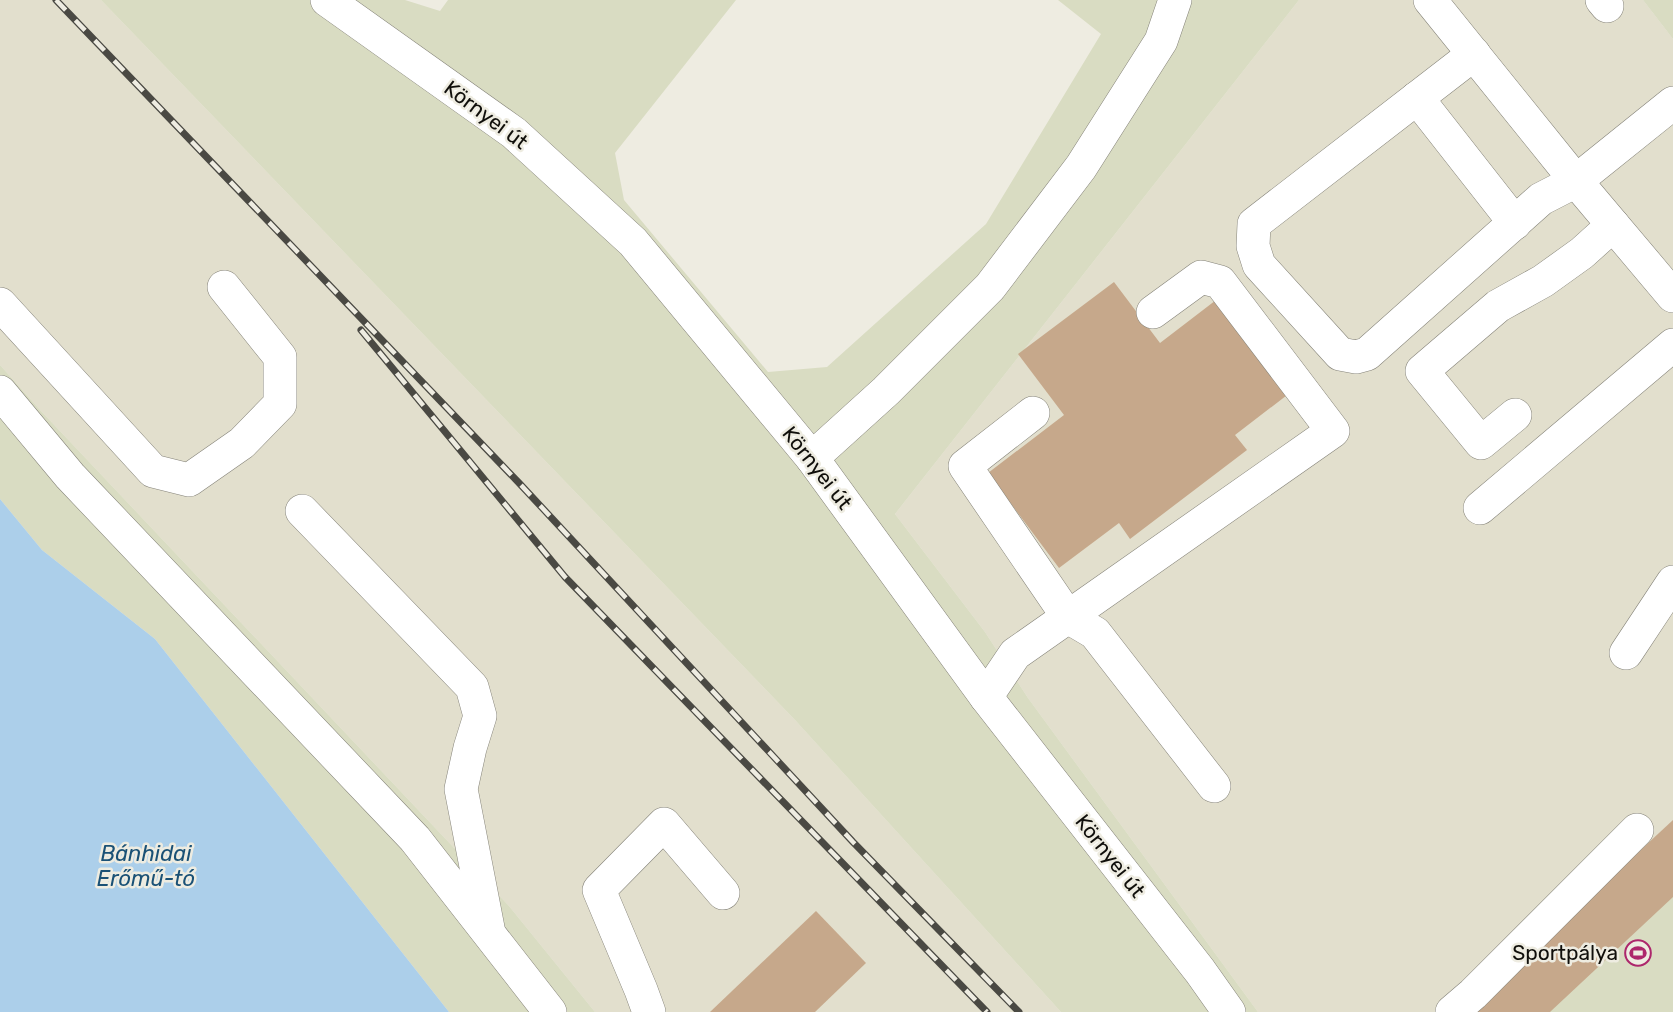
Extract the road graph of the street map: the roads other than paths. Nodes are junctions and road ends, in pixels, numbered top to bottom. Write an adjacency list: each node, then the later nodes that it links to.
1 (327, 0): 18 (street, Környei út)
2 (1174, 0): 18 (street)
3 (1440, 4): 4 (street)
4 (1474, 54): 5 (street); 7 (street)
5 (1417, 98): 8 (street); 8 (street)
6 (1673, 103): 7 (street)
7 (1576, 181): 8 (street); 9 (street)
8 (1515, 222)
9 (1613, 225): 11 (street); 17 (street)
10 (224, 287): 12 (street)
11 (1673, 296)
12 (0, 304)
13 (1153, 312): 22 (street)
14 (1673, 345): 19 (street)
15 (0, 392): 28 (street)
16 (1033, 413): 22 (street)
17 (1515, 415)
18 (812, 458): 24 (street, Környei út)
19 (1480, 508)
20 (302, 511): 28 (street)
21 (1673, 582): 23 (street)
22 (1068, 617): 24 (street); 25 (street)
23 (1626, 653)
24 (986, 697): 31 (street, Környei út)
25 (1214, 786)
26 (1637, 830): 32 (street)
27 (723, 893): 30 (street)
28 (489, 933): 29 (street)
29 (550, 1012)
30 (648, 1012)
31 (1229, 1012)
32 (1452, 1012)

